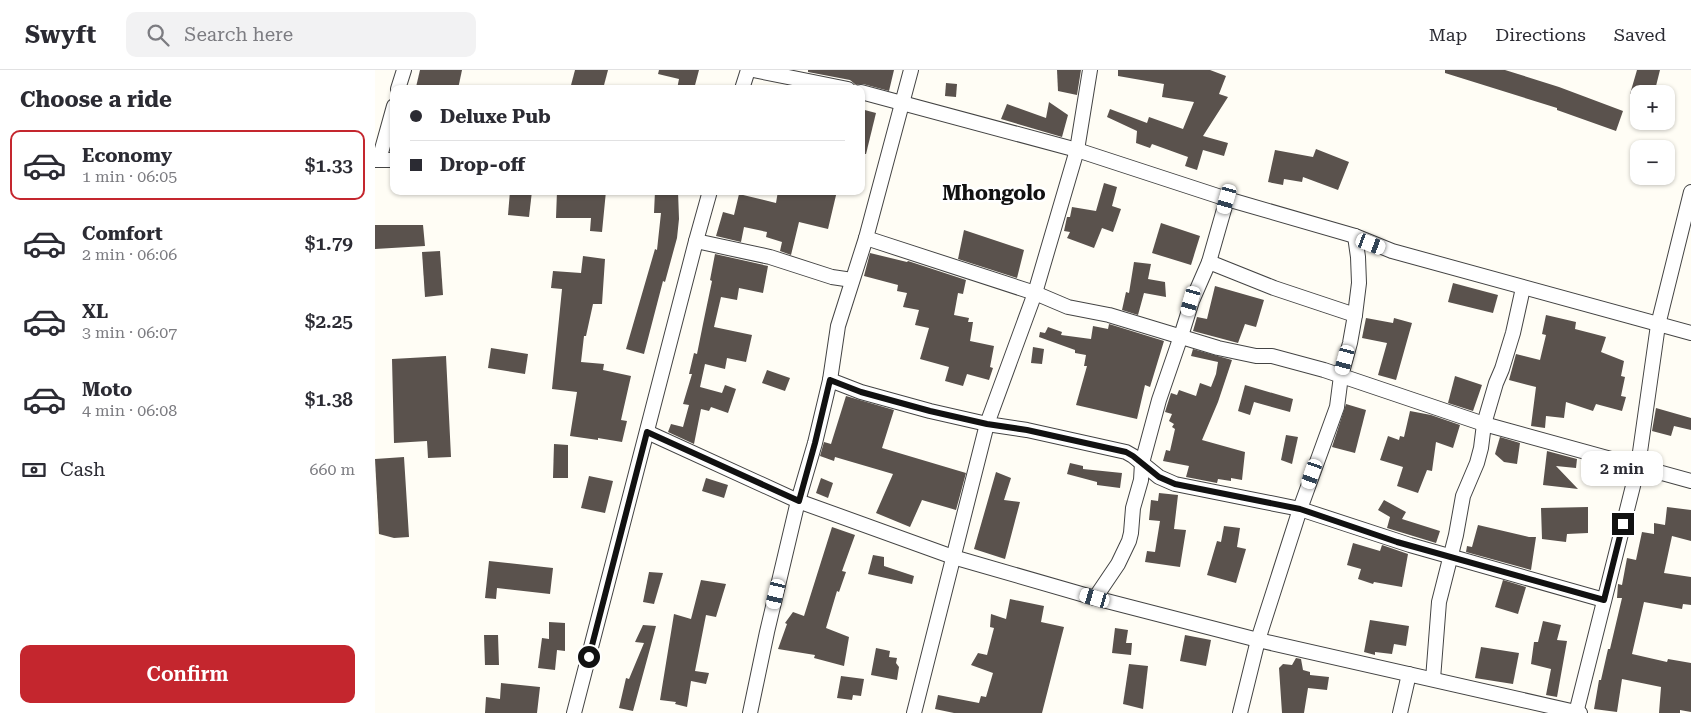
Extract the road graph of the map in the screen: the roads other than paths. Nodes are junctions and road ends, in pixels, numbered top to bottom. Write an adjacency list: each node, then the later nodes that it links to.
1 (404, 70): 6 (street)
2 (748, 70): 7 (street)
3 (753, 70): 8 (street)
4 (911, 70): 10 (street)
5 (1090, 70): 12 (street)
6 (399, 85)
7 (743, 85)
8 (828, 85)
9 (865, 93): 10 (street)
10 (902, 102): 12 (street); 19 (street)
11 (390, 119): 13 (street)
12 (1077, 150): 17 (street); 24 (street)
13 (377, 160): 14 (street)
14 (390, 160)
15 (1691, 192): 26 (street)
16 (709, 195): 20 (street)
17 (1227, 199): 18 (street); 21 (street)
18 (1355, 236): 23 (street); 25 (street)
19 (866, 238): 22 (street); 24 (street)
20 (695, 242): 22 (street); 33 (street)
21 (1209, 262): 25 (street); 28 (street)
22 (852, 280): 30 (street)
23 (1523, 288): 26 (street); 32 (street)
24 (1035, 293): 28 (street); 31 (street)
25 (1355, 314): 29 (street)
26 (1658, 325): 27 (street); 35 (street)
27 (1691, 333)
28 (1181, 336): 29 (street); 34 (street)
29 (1341, 376): 32 (street); 38 (street)
30 (830, 380): 31 (street); 37 (street)
31 (987, 424): 34 (street); 40 (street)
32 (1485, 424): 35 (street); 39 (street)
33 (647, 432): 37 (street); 46 (street)
34 (1142, 463): 38 (street); 41 (street)
35 (1638, 466): 36 (street); 42 (street)
36 (1691, 481)
37 (799, 501): 40 (street); 47 (street)
38 (1300, 509): 39 (street); 43 (street)
39 (1451, 556): 42 (street); 45 (street)
40 (953, 557): 41 (street); 48 (street)
41 (1095, 598): 43 (street)
42 (1604, 600): 51 (street)
43 (1258, 640): 44 (street); 49 (street)
44 (1409, 674): 45 (street); 50 (street)
45 (1433, 679): 51 (street)
46 (574, 713)
47 (750, 713)
48 (914, 713)
49 (1240, 713)
50 (1400, 713)
51 (1577, 713)

